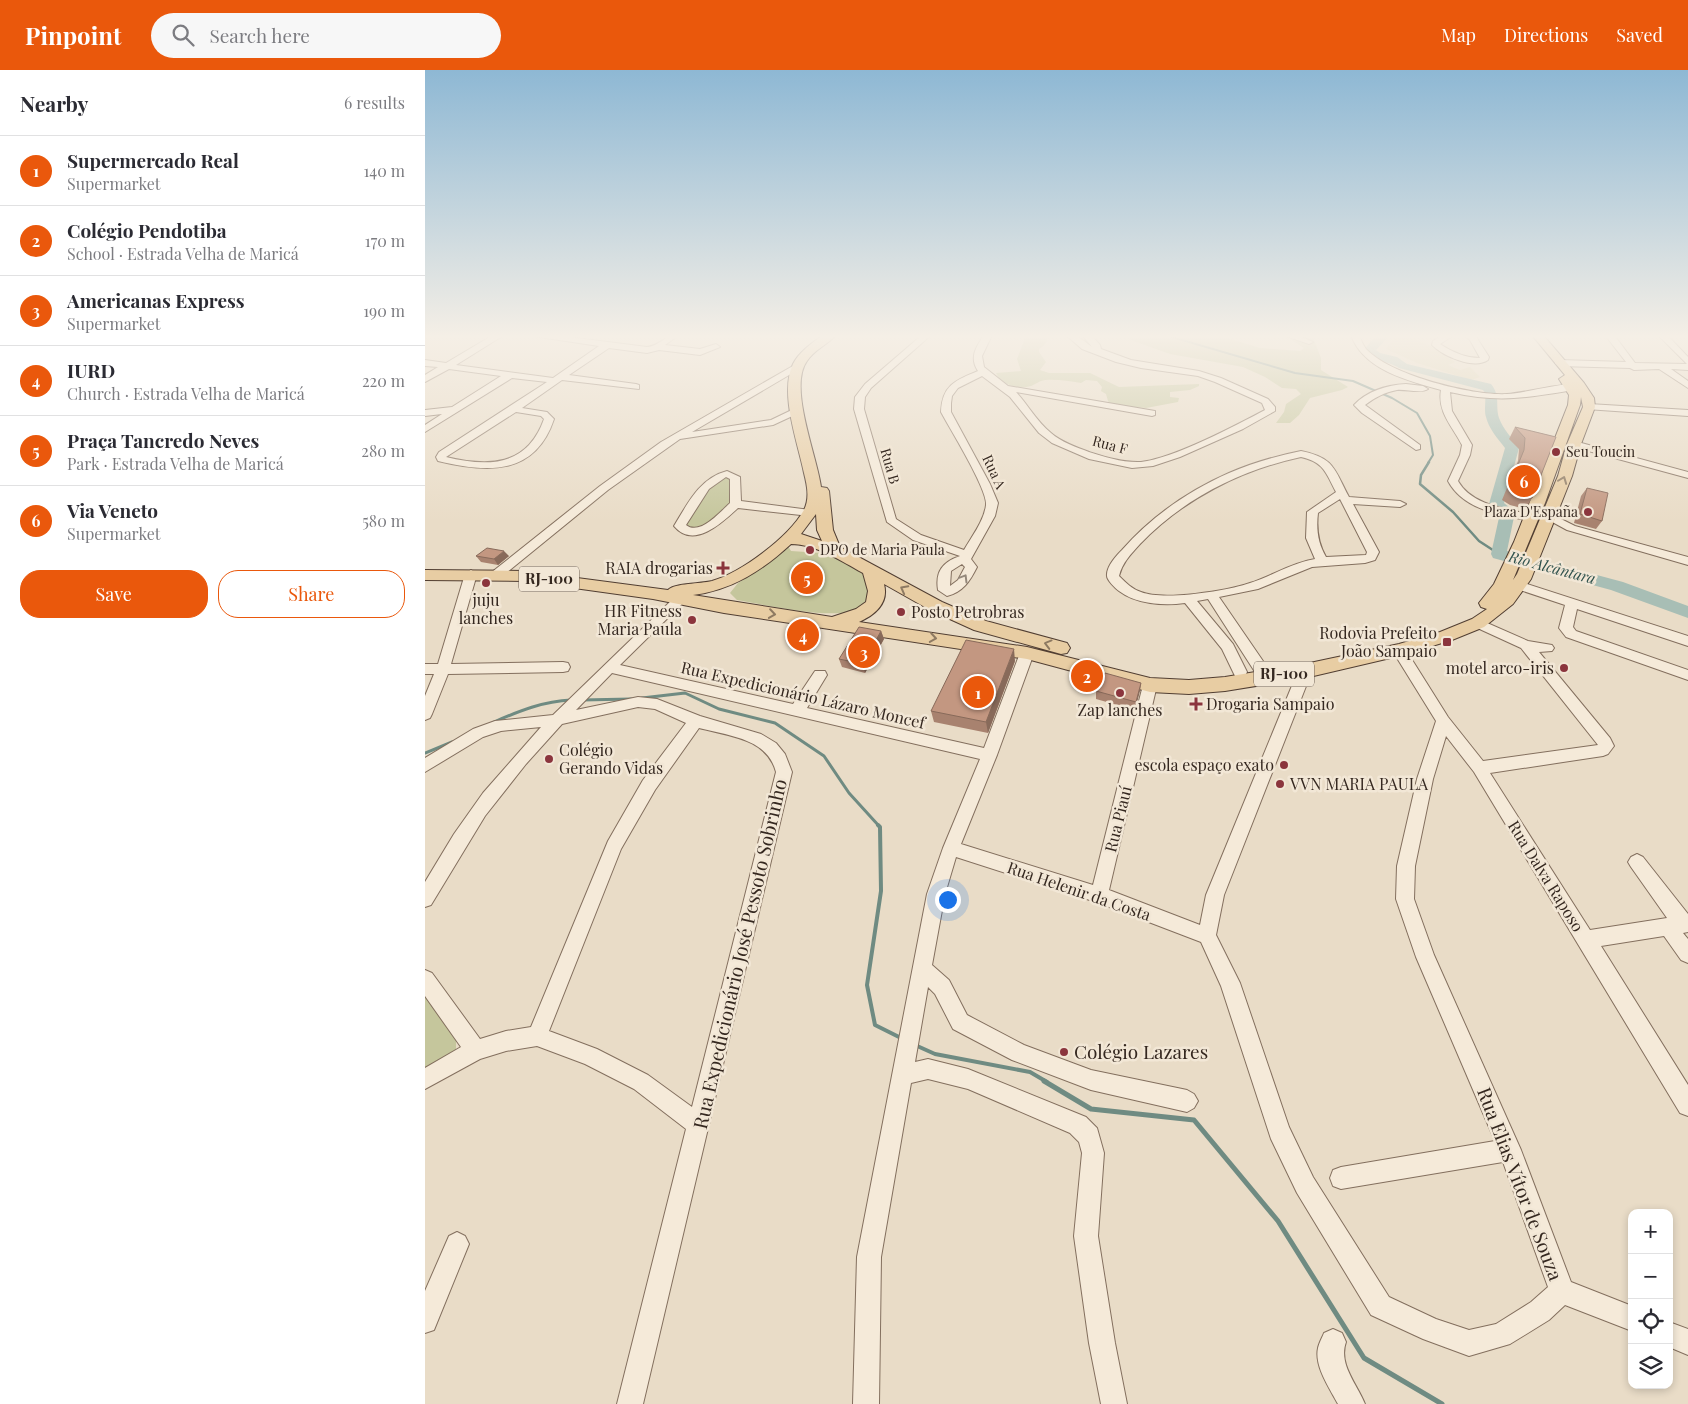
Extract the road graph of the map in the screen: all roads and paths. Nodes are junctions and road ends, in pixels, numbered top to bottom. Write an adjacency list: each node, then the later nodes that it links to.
1 (475, 397): 19 (street)
2 (531, 397): 18 (street)
3 (745, 397): 27 (street)
4 (797, 397): 20 (main road)
5 (806, 397): 40 (main road)
6 (860, 397): 41 (street, Rua B)
7 (946, 397): 41 (street, Rua A)
8 (1016, 397): 16 (street, Rua F)
9 (1030, 397): 16 (street)
10 (1061, 397): 22 (street)
11 (1257, 397): 16 (street, Rua F)
12 (1372, 397): 29 (street)
13 (1446, 397): 36 (street)
14 (1575, 397): 36 (main road, RJ-100)
15 (1587, 397): 17 (main road)
16 (1023, 403)
17 (1589, 407): 23 (street); 28 (main road, RJ-100)
18 (514, 409): 18 (street)
19 (455, 410): 21 (street); 25 (street)
20 (798, 410): 24 (street); 26 (main road)
21 (425, 412)
22 (1152, 412)
23 (1688, 413)
24 (773, 422): 26 (street); 27 (street)
25 (425, 429)
26 (802, 430): 34 (main road)
27 (673, 440): 47 (street)
28 (1574, 444): 30 (street); 35 (main road, RJ-100, one-way to 28)
29 (1416, 447)
30 (1688, 475)
31 (1344, 497): 33 (street); 43 (street); 43 (street); 54 (street)
32 (736, 504): 32 (street); 34 (street)
33 (1400, 504)
34 (810, 514): 39 (main road)
35 (1549, 516): 37 (street); 38 (main road, RJ-100)
36 (1532, 518): 38 (main road, RJ-100)
37 (1571, 528): 38 (street); 42 (street)
38 (1535, 536): 49 (main road, RJ-100)
39 (787, 539): 40 (main road, RJ-100); 48 (main road, RJ-100)
40 (833, 550): 44 (main road, RJ-100)
41 (967, 557): 50 (street, Rua A, one-way to 41); 50 (street)
42 (1688, 560)
43 (1322, 561): 52 (street)
44 (870, 571): 56 (main road, RJ-100, one-way to 44); 58 (main road)
45 (471, 574): 46 (main road, RJ-100); 47 (main road, RJ-100); 68 (street)
46 (425, 575)
47 (496, 575): 51 (main road, RJ-100)
48 (732, 579): 51 (main road, RJ-100); 57 (main road)
49 (1515, 581): 55 (street); 59 (main road, RJ-100); 69 (main road, RJ-100)
50 (947, 592): 56 (street)
51 (653, 593): 53 (main road, RJ-100)
52 (1211, 595): 54 (street); 69 (street)
53 (680, 599): 57 (main road, RJ-100); 73 (street)
54 (1189, 600): 72 (street)
55 (1571, 603): 61 (street); 75 (street)
56 (936, 606): 60 (main road, RJ-100)
57 (724, 607): 58 (main road, RJ-100, one-way to 58)
58 (832, 622): 62 (main road, RJ-100, one-way to 62)
59 (1478, 623): 63 (street); 65 (main road, RJ-100)
60 (979, 626): 62 (main road); 72 (main road, RJ-100, one-way to 60)
61 (1688, 641)
62 (970, 644): 66 (main road, RJ-100)
63 (1525, 645): 64 (street); 84 (street)
64 (1547, 648)
65 (1399, 650): 71 (main road, RJ-100); 81 (street, Rua Dalva Raposo)
66 (1027, 653): 76 (main road, RJ-100); 82 (street)
67 (563, 667): 68 (street)
68 (443, 668): 70 (street); 78 (street)
69 (1260, 668): 72 (main road, RJ-100)
70 (425, 669)
71 (1305, 671): 76 (main road, RJ-100); 90 (street)
72 (1240, 672)
73 (604, 673): 77 (street, Rua Expedicionário Lázaro Moncef); 79 (street)
74 (820, 674): 77 (street)
75 (1688, 675)
76 (1150, 685): 87 (street, Rua Piauí)
77 (796, 712): 82 (street, Rua Expedicionário Lázaro Moncef)
78 (425, 714)
79 (556, 720): 80 (street, Rua Expedicionário José Pessoto Sobrinho); 83 (street, Rua Expedicionário José Pessoto Sobrinho); 88 (street)
80 (696, 721): 95 (street); 101 (street, Rua Expedicionário José Pessoto Sobrinho)
81 (1443, 721): 84 (street, Rua Dalva Raposo); 102 (street, Rua Elias Vítor de Souza)
82 (989, 755): 85 (street)
83 (425, 766)
84 (1479, 768): 91 (street, Rua Dalva Raposo)
85 (951, 848): 87 (street, Rua Helenir da Costa); 93 (street)
86 (1637, 862): 89 (street)
87 (1099, 894): 90 (street, Rua Helenir da Costa)
88 (425, 899)
89 (1680, 925): 91 (street); 92 (street)
90 (1207, 936): 105 (street, Rua Elias Vítor de Souza)
91 (1587, 939): 100 (street, Rua Dalva Raposo)
92 (1688, 954)
93 (923, 969): 97 (street); 99 (street)
94 (425, 980): 96 (street)
95 (537, 1036): 96 (street); 101 (street)
96 (476, 1050): 98 (street)
97 (904, 1071): 112 (street); 113 (street)
98 (425, 1079)
99 (1187, 1101)
100 (1688, 1105)
101 (699, 1125): 111 (street, Rua Expedicionário José Pessoto Sobrinho)
102 (1510, 1150): 103 (street); 105 (street, Rua Elias Vítor de Souza)
103 (1341, 1178)
104 (457, 1244): 107 (street)
105 (1562, 1290): 106 (street)
106 (1628, 1317)
107 (425, 1321)
108 (1673, 1336): 110 (street)
109 (1333, 1342): 114 (street)
110 (1688, 1342)
111 (631, 1404)
112 (866, 1404)
113 (1114, 1404)
114 (1352, 1404)

